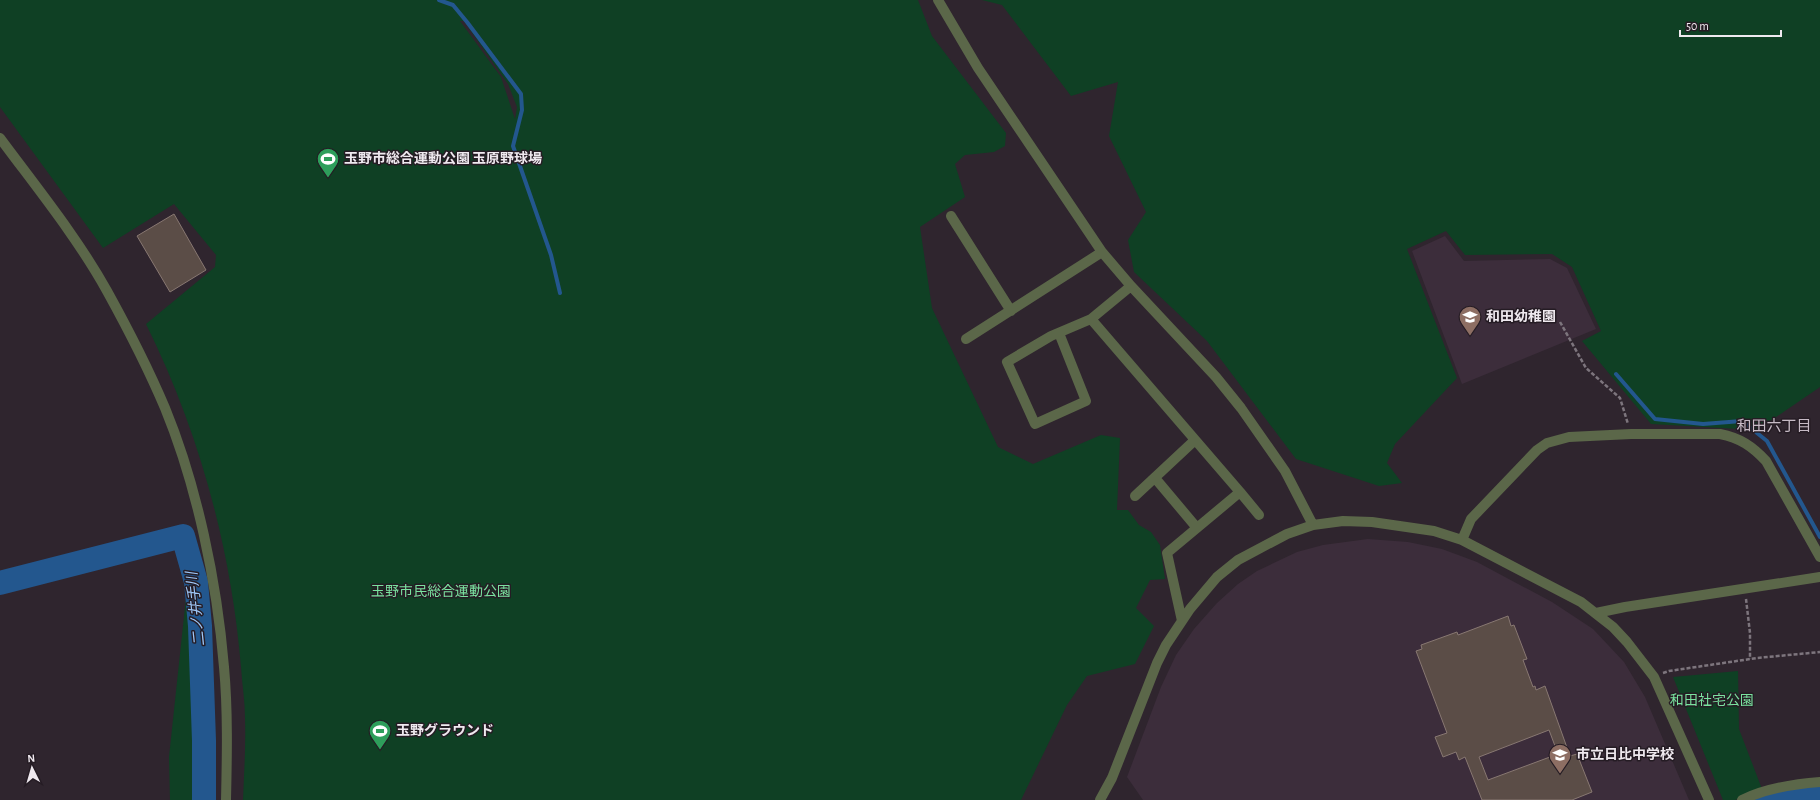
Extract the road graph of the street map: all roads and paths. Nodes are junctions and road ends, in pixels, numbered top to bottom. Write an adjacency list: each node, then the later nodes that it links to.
1 (938, 0): 4 (street)
2 (0, 138): 29 (street)
3 (951, 216): 6 (street)
4 (1102, 252): 5 (street); 6 (street)
5 (1131, 286): 7 (street); 17 (street)
6 (1011, 311): 10 (street)
7 (1091, 319): 9 (street); 12 (street)
8 (1560, 322): 11 (path)
9 (1059, 333): 9 (street)
10 (966, 339)
11 (1631, 434): 19 (street); 20 (street)
12 (1195, 440): 13 (street); 14 (street)
13 (1155, 478): 15 (street); 18 (street)
14 (1240, 492): 16 (street); 18 (street)
15 (1135, 496)
16 (1260, 515)
17 (1313, 525): 19 (street); 24 (street)
18 (1197, 528): 24 (street)
19 (1462, 540): 23 (street)
20 (1820, 557)
21 (1820, 577): 22 (street)
22 (1745, 588): 23 (street); 26 (path)
23 (1596, 613): 27 (street)
24 (1182, 621): 30 (street)
25 (1820, 652): 26 (path)
26 (1750, 659): 27 (path)
27 (1654, 678): 31 (street)
28 (1820, 782): 32 (street)
29 (226, 800)
30 (1100, 800)
31 (1709, 800)
32 (1742, 800)

